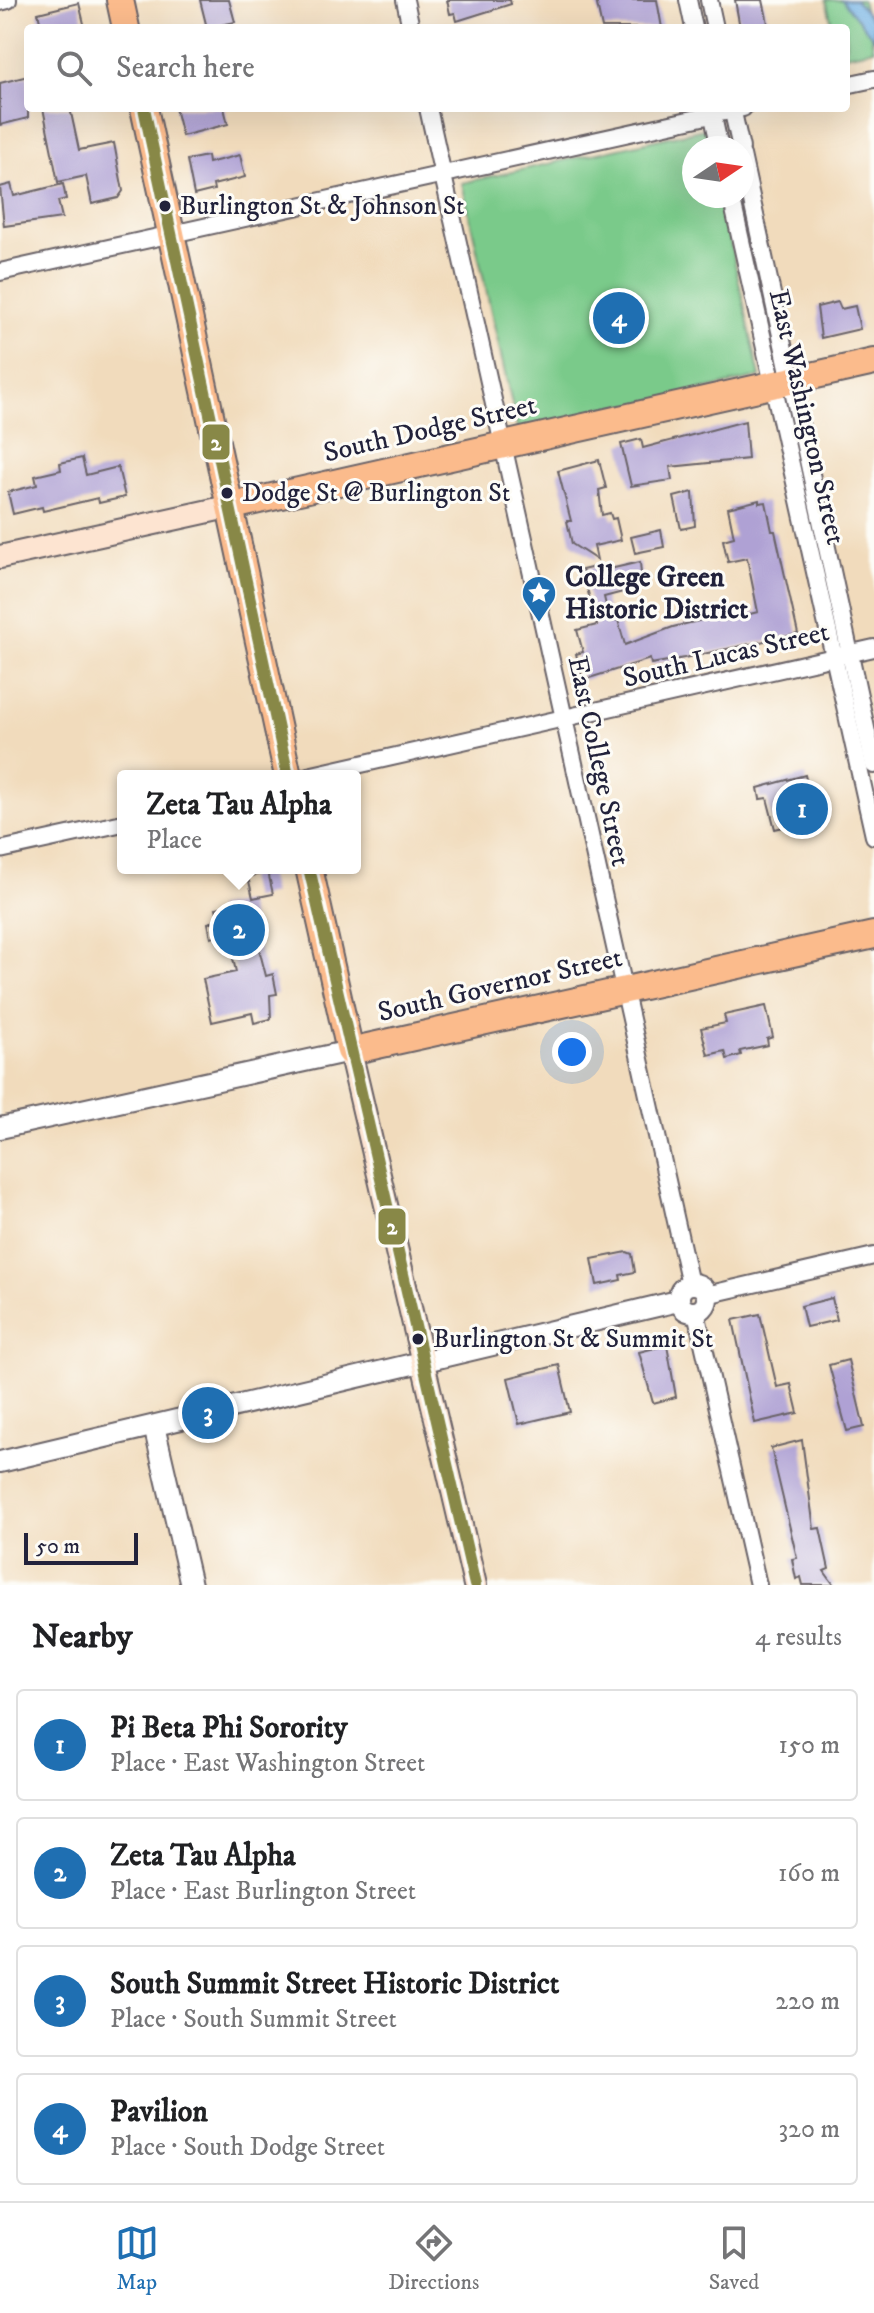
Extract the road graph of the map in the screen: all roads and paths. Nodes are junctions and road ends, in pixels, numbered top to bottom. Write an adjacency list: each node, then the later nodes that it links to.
1 (8, 0): 6 (street)
2 (120, 0): 7 (main road)
3 (405, 0): 8 (street)
4 (688, 0): 9 (street)
5 (709, 0): 10 (street)
6 (0, 2)
7 (125, 24)
8 (410, 24)
9 (693, 24)
10 (714, 24)
11 (874, 79): 12 (street)
12 (850, 84)
13 (145, 112): 23 (main road)
14 (429, 112): 20 (street, East College Street)
15 (708, 112): 20 (street)
16 (712, 112): 18 (street)
17 (736, 112): 19 (street)
18 (717, 136)
19 (739, 136)
20 (443, 174): 23 (street); 27 (street, East College Street)
21 (734, 208): 26 (street, East Washington Street)
22 (751, 208): 26 (street, East Washington Street)
23 (172, 234): 24 (street); 28 (main road)
24 (0, 272)
25 (874, 362): 26 (main road, South Dodge Street)
26 (781, 384): 27 (main road, South Dodge Street); 31 (street, East Washington Street)
27 (503, 445): 28 (main road, South Dodge Street); 32 (street, East College Street)
28 (232, 506): 29 (main road, South Dodge Street); 34 (main road)
29 (0, 557)
30 (874, 648): 31 (street, South Lucas Street)
31 (842, 655): 32 (street, South Lucas Street); 33 (street, East Washington Street); 37 (street, East Washington Street)
32 (562, 718): 35 (street, South Lucas Street); 41 (street, East College Street)
33 (874, 765)
34 (287, 770)
35 (334, 770)
36 (117, 824): 38 (street)
37 (874, 836)
38 (0, 850)
39 (310, 874): 42 (main road)
40 (874, 935): 41 (main road, South Governor Street)
41 (622, 990): 42 (main road, South Governor Street); 45 (street, East College Street)
42 (350, 1051): 43 (street, South Governor Street); 46 (main road)
43 (0, 1128)
44 (874, 1256): 45 (street)
45 (693, 1298): 46 (street); 51 (street, East College Street)
46 (422, 1363): 47 (street); 50 (main road)
47 (154, 1426): 48 (street); 49 (street)
48 (0, 1462)
49 (191, 1585)
50 (475, 1585)
51 (758, 1585)

